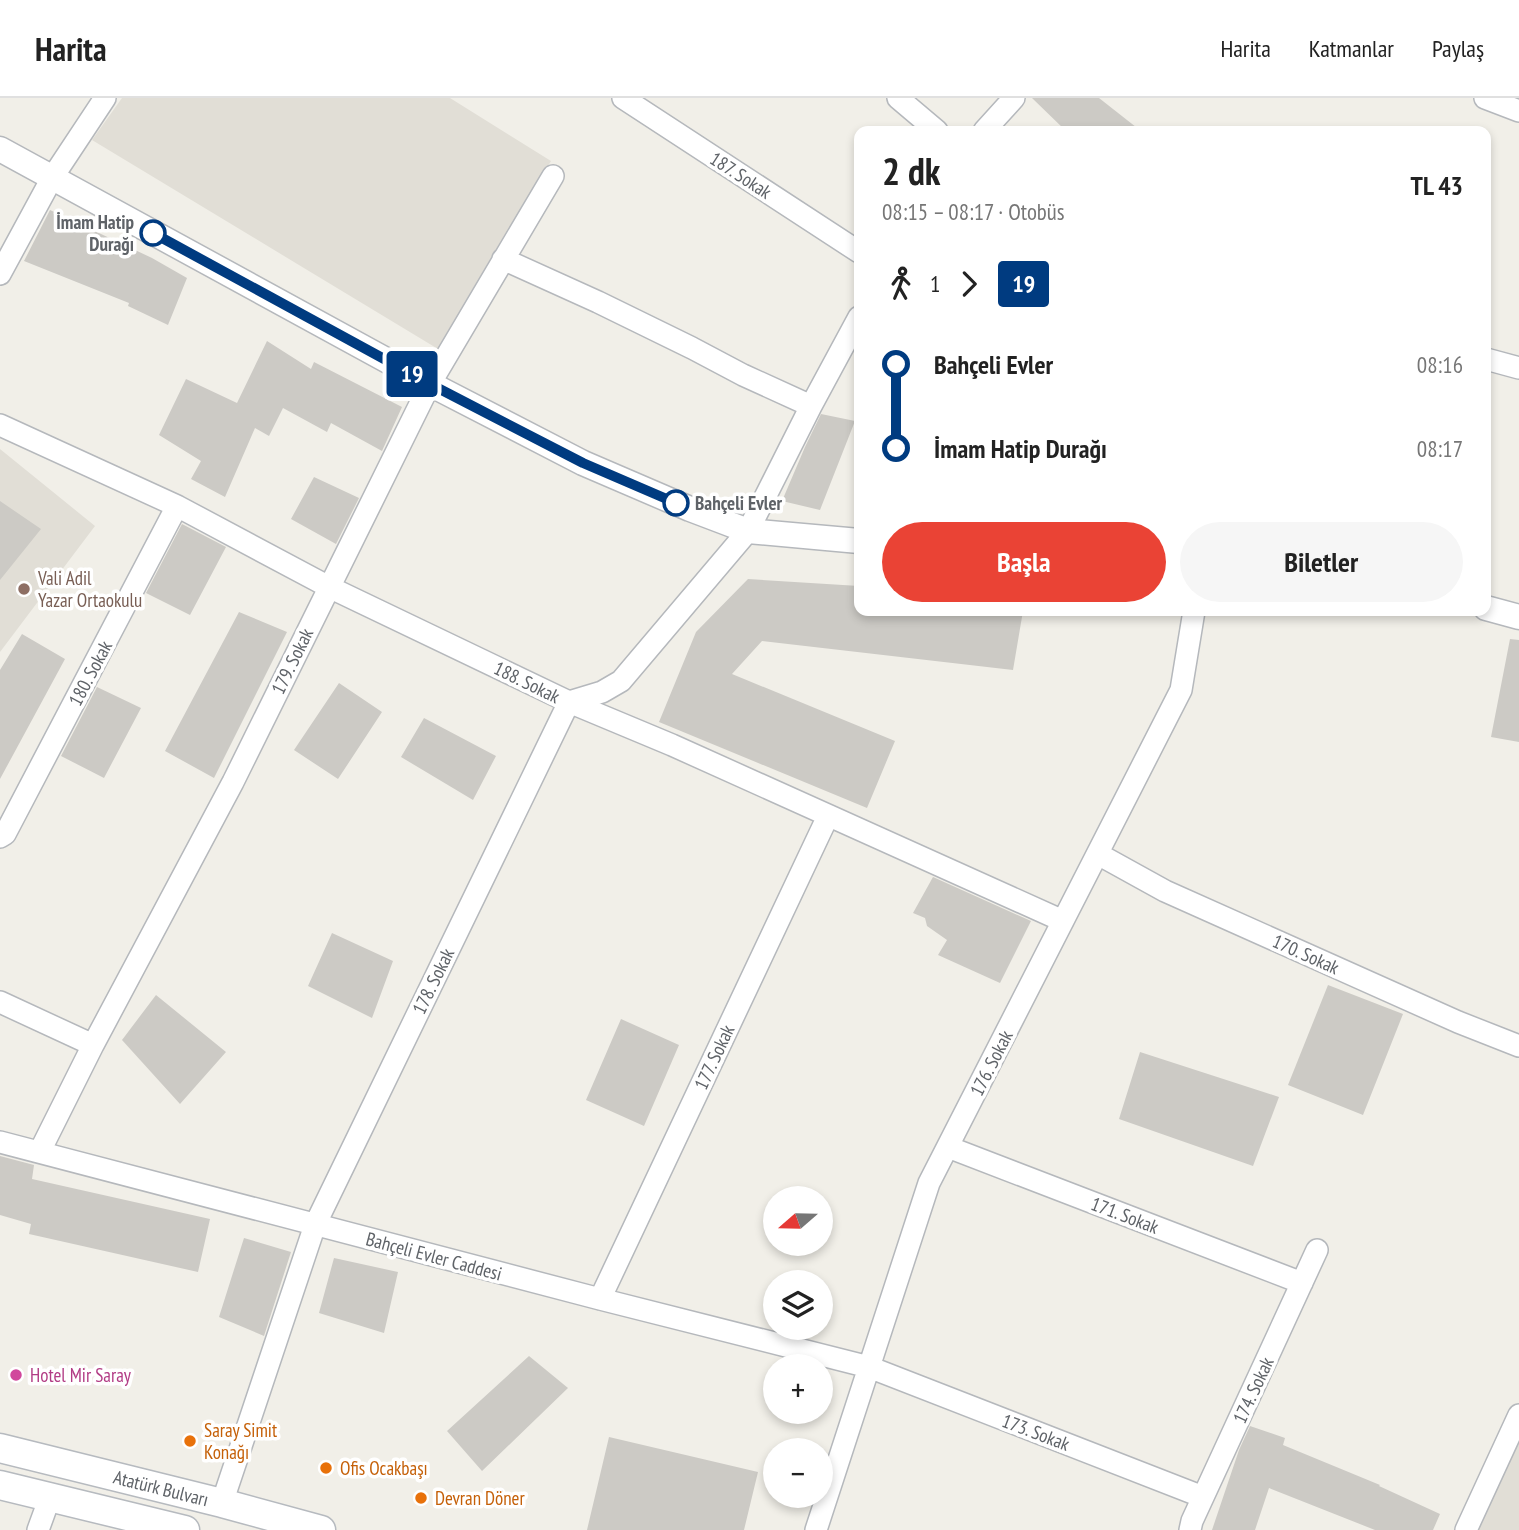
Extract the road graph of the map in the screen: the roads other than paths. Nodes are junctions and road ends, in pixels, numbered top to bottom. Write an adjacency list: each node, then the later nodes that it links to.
1 (104, 98): 11 (street)
2 (623, 98): 12 (street, 187. Sokak)
3 (898, 98): 7 (street)
4 (1014, 98): 8 (street)
5 (1485, 98): 6 (street)
6 (1519, 111)
7 (931, 126)
8 (989, 126)
9 (0, 149): 11 (street)
10 (552, 176): 13 (street, 179. Sokak)
11 (52, 178): 14 (street); 18 (street)
12 (854, 249)
13 (503, 260): 18 (street, 179. Sokak); 19 (street)
14 (0, 274)
15 (854, 326): 19 (street)
16 (1491, 360): 17 (street)
17 (1519, 368)
18 (430, 384): 22 (street); 24 (street, 179. Sokak)
19 (811, 405): 22 (street)
20 (0, 425): 21 (street, 188. Sokak)
21 (177, 506): 24 (street, 188. Sokak); 30 (street, 180. Sokak)
22 (748, 531): 23 (street); 28 (street)
23 (854, 541)
24 (329, 587): 28 (street, 188. Sokak); 34 (street, 179. Sokak)
25 (1491, 609): 27 (street)
26 (1193, 616): 31 (street, 176. Sokak)
27 (1519, 616)
28 (569, 702): 29 (street, 188. Sokak); 39 (street, 178. Sokak)
29 (828, 816): 32 (street, 188. Sokak); 42 (street, 177. Sokak)
30 (0, 837)
31 (1098, 854): 32 (street, 176. Sokak); 35 (street, 170. Sokak)
32 (1063, 921): 37 (street, 176. Sokak)
33 (1, 997): 34 (street)
34 (93, 1045): 38 (street, 179. Sokak)
35 (1519, 1046)
36 (0, 1142): 38 (street, Bahçeli Evler Caddesi)
37 (948, 1147): 41 (street, 171. Sokak); 43 (street, 176. Sokak)
38 (40, 1151): 39 (street, Bahçeli Evler Caddesi)
39 (315, 1224): 42 (street, Bahçeli Evler Caddesi); 49 (street, 178. Sokak)
40 (1317, 1250): 41 (street, 174. Sokak)
41 (1301, 1283): 48 (street, 174. Sokak)
42 (600, 1299): 43 (street, Bahçeli Evler Caddesi)
43 (869, 1367): 48 (street, 173. Sokak); 53 (street, 176. Sokak)
44 (1519, 1415): 55 (street)
45 (0, 1448): 49 (main road, Atatürk Bulvarı)
46 (0, 1485): 47 (main road, Atatürk Bulvarı)
47 (50, 1497): 50 (street); 51 (main road, Atatürk Bulvarı)
48 (1203, 1497): 54 (street, 174. Sokak)
49 (222, 1503): 52 (main road, Atatürk Bulvarı)
50 (38, 1530)
51 (185, 1530)
52 (321, 1530)
53 (816, 1530)
54 (1190, 1530)
55 (1466, 1530)

